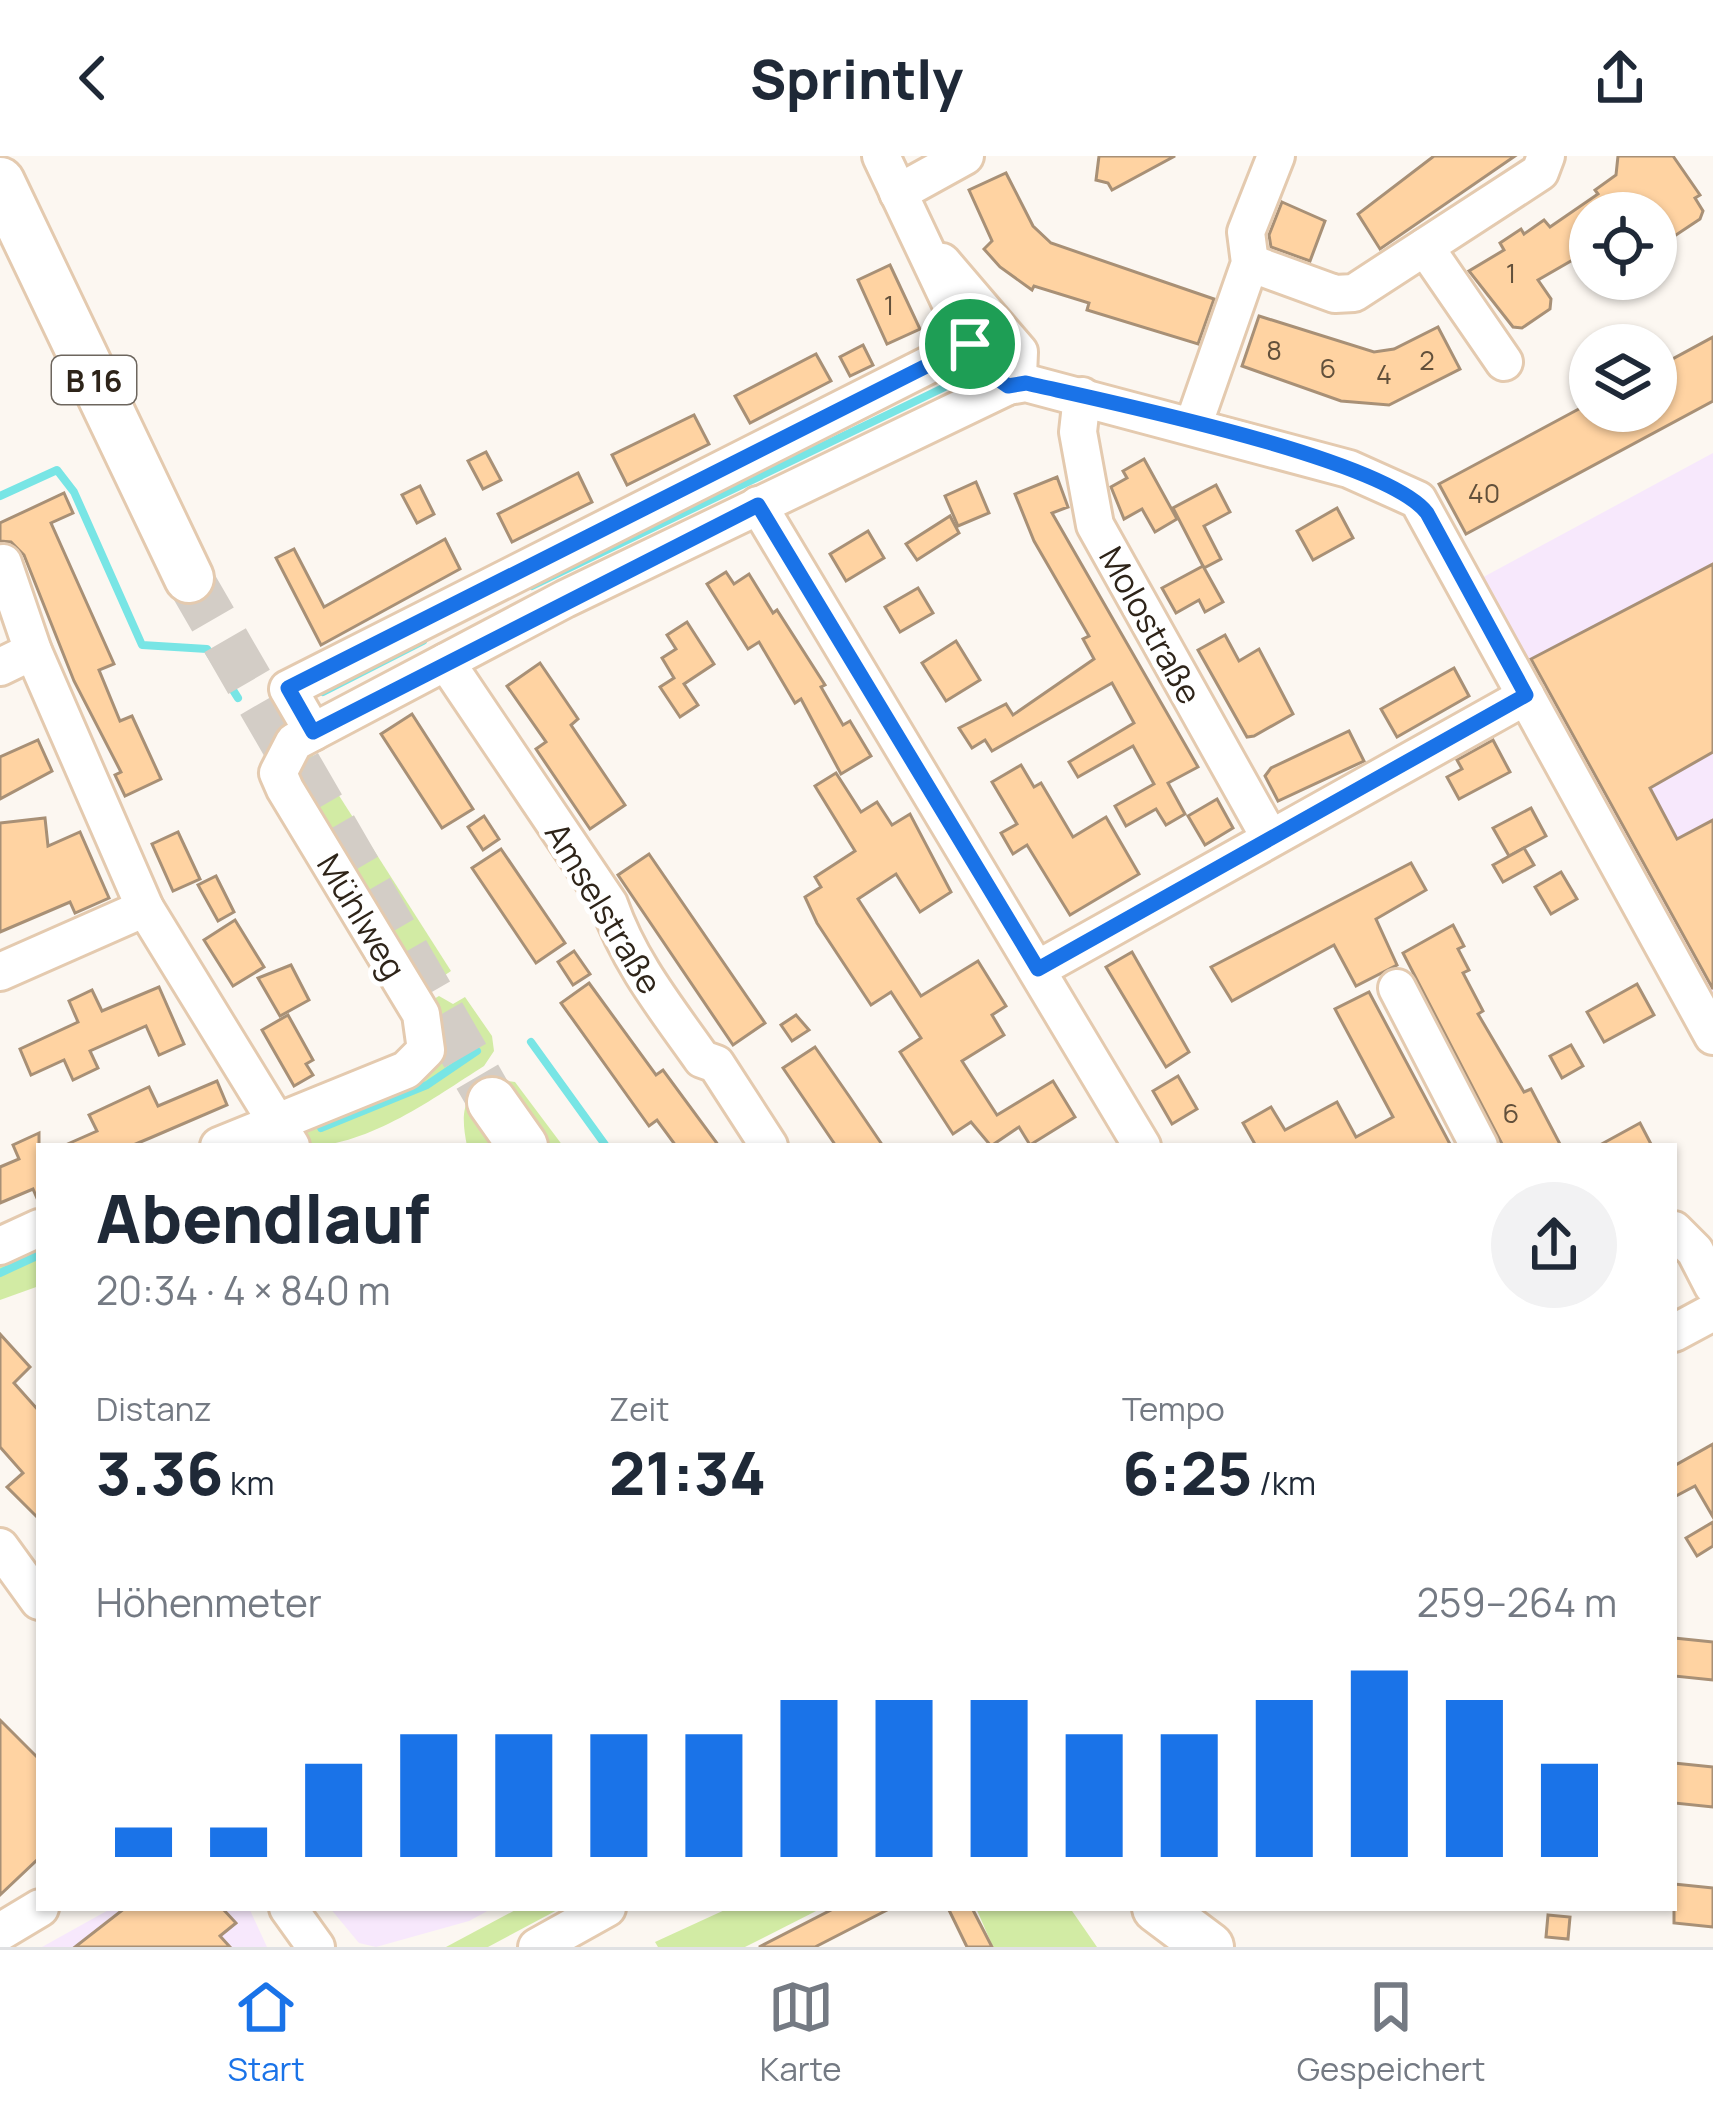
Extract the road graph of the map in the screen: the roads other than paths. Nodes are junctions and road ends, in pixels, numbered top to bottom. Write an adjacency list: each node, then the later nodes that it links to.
1 (880, 156): 6 (street)
2 (965, 156): 6 (street)
3 (1276, 156): 9 (street)
4 (1546, 156): 8 (street)
5 (0, 182): 17 (main road, B 16)
6 (898, 193): 7 (street)
7 (921, 242): 10 (street); 12 (street)
8 (1424, 247): 9 (street); 11 (street)
9 (1250, 263): 14 (street)
10 (970, 344): 12 (street); 22 (street)
11 (1504, 362)
12 (1008, 386): 13 (street); 15 (street)
13 (1082, 396): 14 (street); 23 (street, Molostraße)
14 (1193, 426): 21 (street)
15 (758, 505): 19 (street); 25 (street)
16 (3, 563): 18 (street)
17 (189, 578)
18 (33, 651): 20 (street); 24 (street)
19 (446, 662): 22 (street); 33 (street, Amselstraße)
20 (0, 667)
21 (1526, 695): 23 (street); 28 (street)
22 (313, 732): 30 (street, Mühlweg)
23 (1270, 838): 25 (street)
24 (145, 908): 26 (street); 30 (street)
25 (1038, 969): 34 (street)
26 (0, 972)
27 (1397, 988): 35 (street)
28 (1713, 1036)
29 (492, 1102): 32 (main road)
30 (285, 1134): 31 (street)
31 (236, 1143)
32 (521, 1143)
33 (768, 1143)
34 (1140, 1143)
35 (1477, 1143)
36 (36, 1229): 38 (street)
37 (1677, 1233): 39 (street)
38 (0, 1246)
39 (1713, 1286)
40 (1713, 1312): 41 (street)
41 (1677, 1331)
42 (0, 1547): 43 (street)
43 (34, 1587)
44 (36, 1910): 48 (street)
45 (290, 1911): 49 (street)
46 (602, 1911): 50 (street)
47 (1161, 1911): 51 (main road)
48 (0, 1932)
49 (316, 1947)
50 (537, 1947)
51 (1209, 1947)

